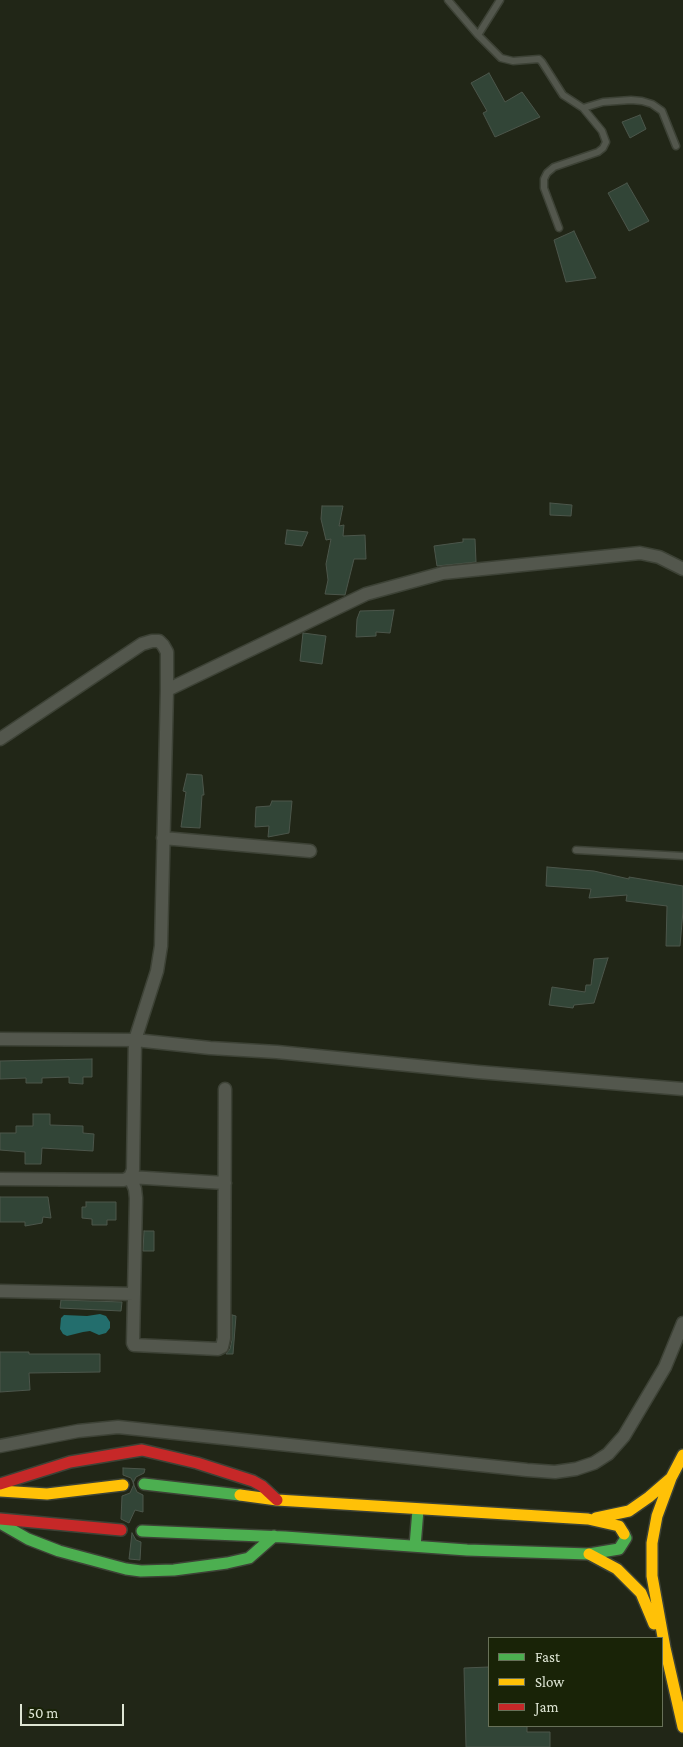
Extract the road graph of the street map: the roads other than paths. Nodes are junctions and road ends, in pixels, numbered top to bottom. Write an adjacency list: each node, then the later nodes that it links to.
1 (448, 0): 3 (lane)
2 (500, 0): 3 (lane)
3 (478, 35): 4 (lane)
4 (583, 108): 5 (lane); 6 (lane)
5 (676, 146)
6 (559, 228)
7 (683, 569): 8 (street)
8 (166, 690): 9 (street); 10 (street)
9 (0, 739)
10 (163, 838): 12 (street); 15 (street)
11 (576, 850): 13 (lane)
12 (310, 851)
13 (683, 856)
14 (0, 1039): 15 (street)
15 (135, 1040): 17 (street); 18 (street)
16 (226, 1089): 20 (street)
17 (683, 1089)
18 (130, 1177): 19 (street); 20 (street); 22 (street)
19 (0, 1179)
20 (225, 1183): 22 (street)
21 (0, 1291): 22 (street)
22 (134, 1294)
23 (683, 1323): 24 (street)
24 (0, 1446)
25 (683, 1455): 26 (main road)
26 (671, 1478): 34 (main road); 42 (main road)
27 (0, 1484): 31 (main road)
28 (144, 1484): 31 (main road)
29 (123, 1485): 30 (main road)
30 (0, 1491)
31 (277, 1500): 32 (main road)
32 (418, 1510): 34 (main road); 39 (main road)
33 (0, 1519): 36 (main road)
34 (588, 1519): 40 (main road)
35 (0, 1523): 38 (main road)
36 (120, 1530)
37 (142, 1531): 38 (main road)
38 (274, 1536): 39 (main road)
39 (415, 1546): 40 (main road)
40 (589, 1554): 41 (main road)
41 (660, 1637)
42 (661, 1637)
43 (663, 1644): 45 (main road)
44 (663, 1646): 46 (main road)
45 (682, 1683)
46 (683, 1727)

